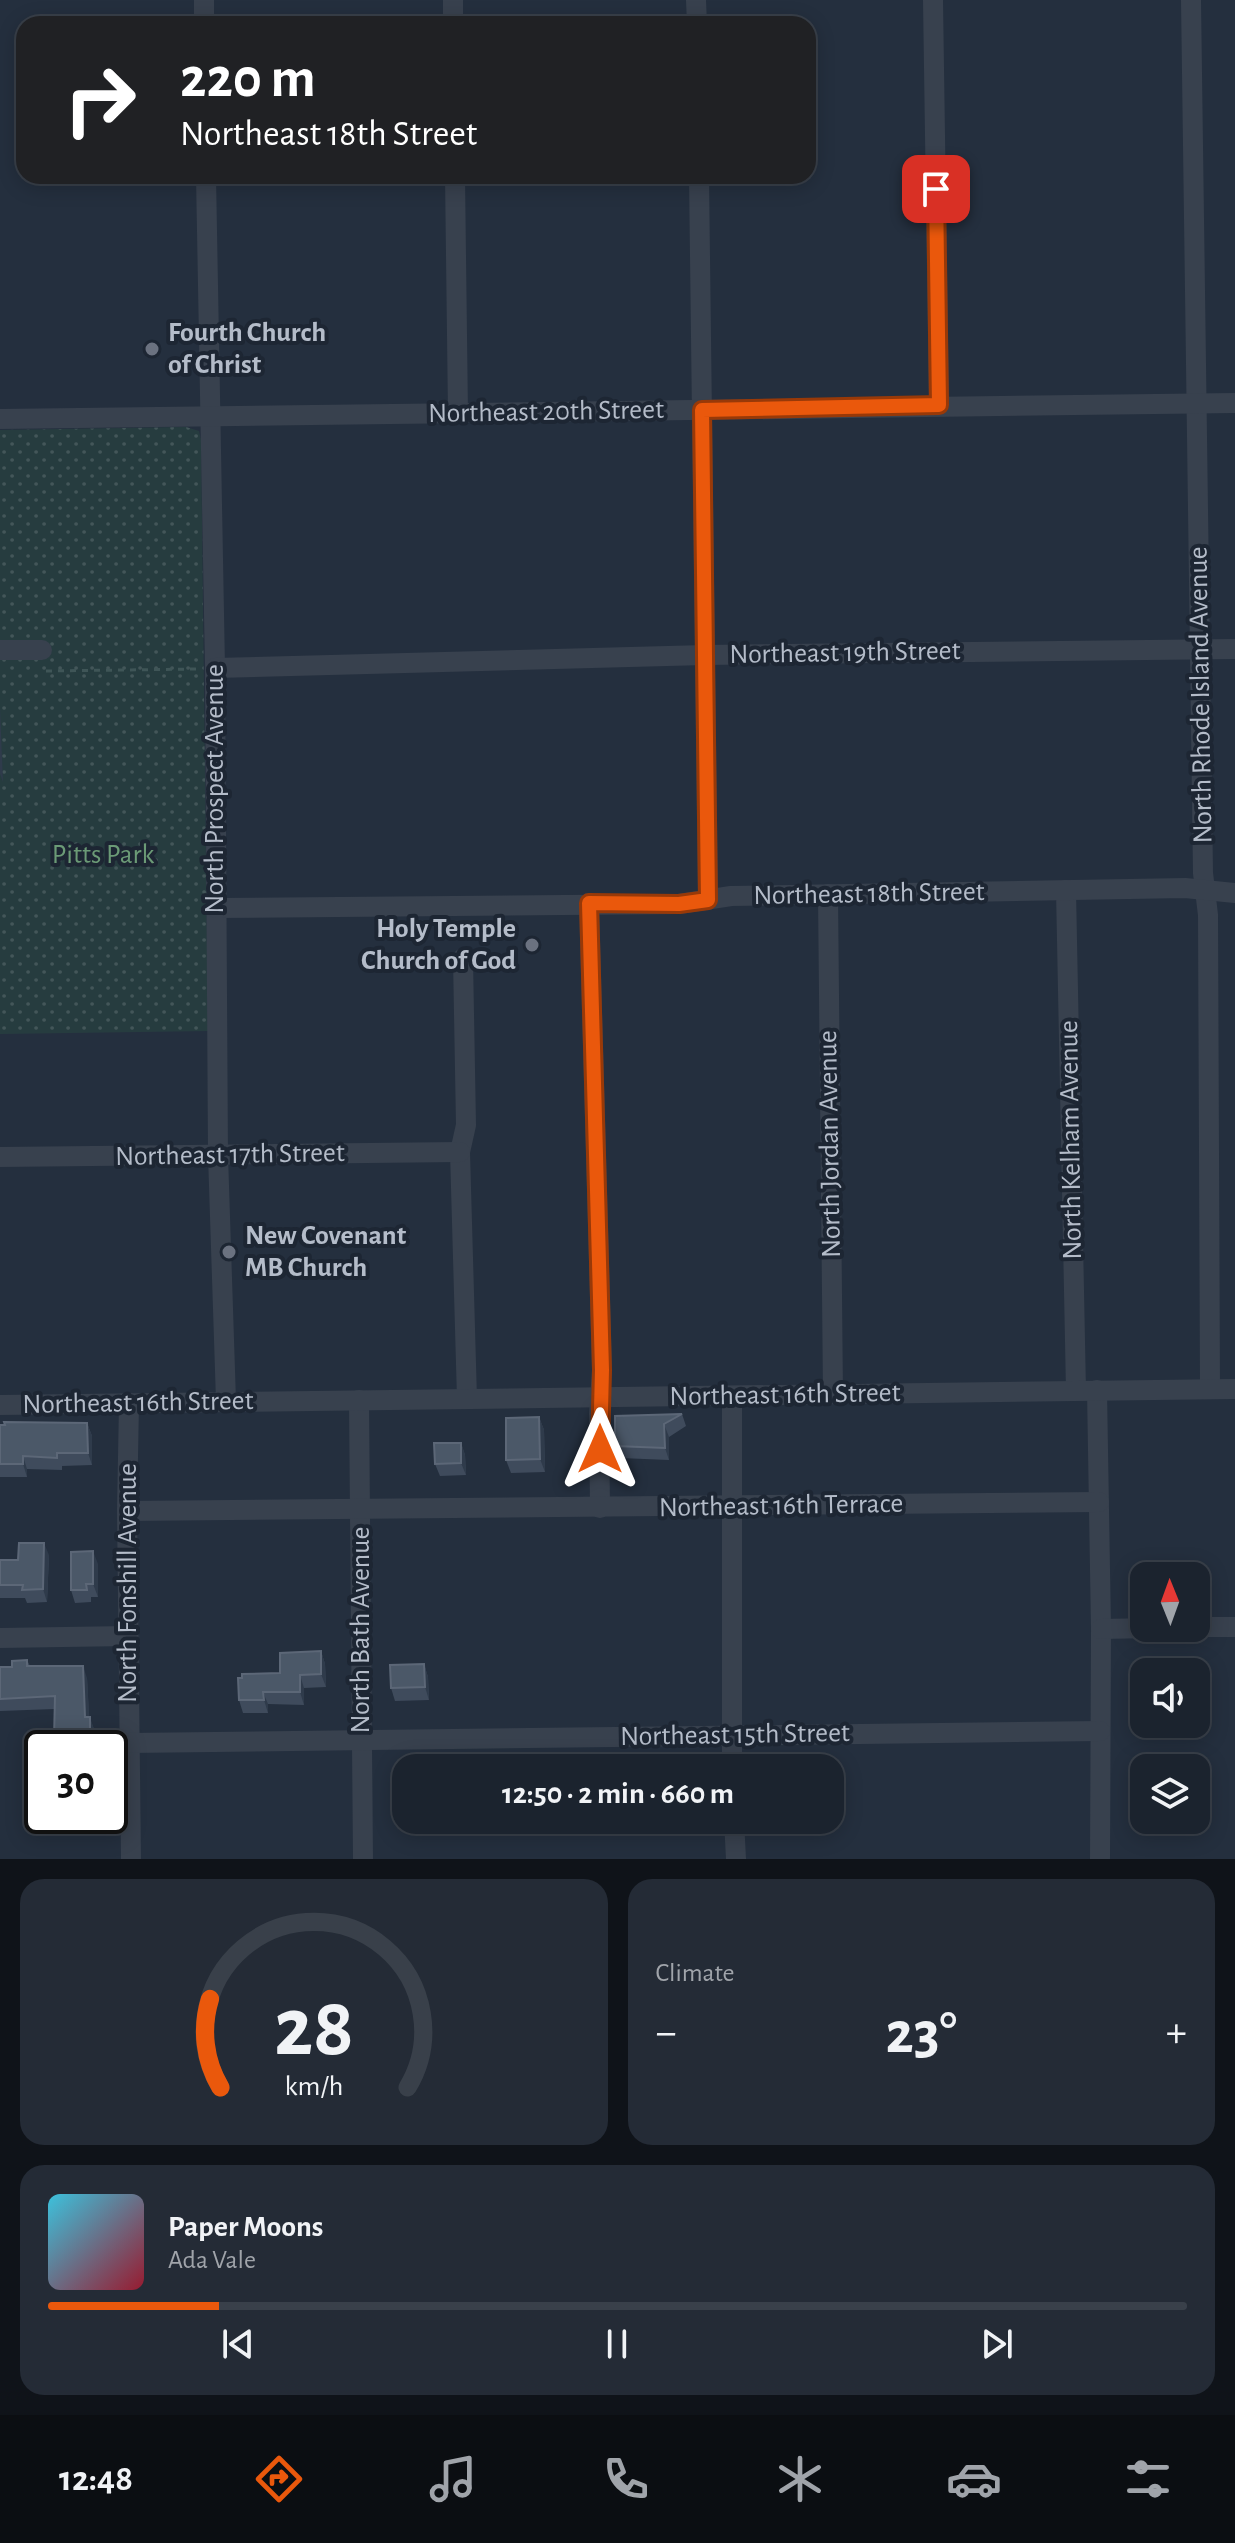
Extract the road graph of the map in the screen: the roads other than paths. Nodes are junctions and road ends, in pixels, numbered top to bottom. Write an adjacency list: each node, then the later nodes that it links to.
1 (933, 0): 8 (street)
2 (1191, 0): 7 (street, North Rhode Island Avenue)
3 (206, 184): 11 (street, North Prospect Avenue)
4 (455, 184): 10 (street)
5 (699, 184): 9 (street)
6 (1235, 403): 7 (street, Northeast 20th Street)
7 (1196, 404): 8 (street, Northeast 20th Street); 13 (street, North Rhode Island Avenue)
8 (939, 405): 9 (street, Northeast 20th Street)
9 (702, 410): 10 (street, Northeast 20th Street); 17 (street)
10 (458, 414): 11 (street, Northeast 20th Street)
11 (208, 417): 12 (street, Northeast 20th Street); 18 (street, North Prospect Avenue)
12 (0, 419)
13 (1201, 649): 14 (street, Northeast 19th Street); 17 (street, Northeast 19th Street); 20 (street, North Rhode Island Avenue)
14 (1235, 649)
15 (0, 650): 16 (street)
16 (42, 650)
17 (705, 655): 18 (street, Northeast 19th Street); 23 (street)
18 (215, 668): 25 (street, North Prospect Avenue)
19 (1066, 890): 20 (street, Northeast 18th Street); 22 (street, Northeast 18th Street); 33 (street, North Kelham Avenue)
20 (1205, 891): 21 (street, Northeast 18th Street); 30 (street, North Rhode Island Avenue)
21 (1235, 893)
22 (828, 894): 23 (street, Northeast 18th Street); 34 (street, North Jordan Avenue)
23 (708, 900): 24 (street, Northeast 18th Street)
24 (589, 903): 25 (street, Northeast 18th Street); 36 (street)
25 (216, 908): 28 (street, North Prospect Avenue)
26 (463, 958): 27 (street)
27 (460, 1152): 28 (street, Northeast 17th Street); 37 (street)
28 (218, 1155): 29 (street, Northeast 17th Street); 39 (street, North Prospect Avenue)
29 (0, 1157)
30 (1210, 1389): 31 (street, Northeast 16th Street); 32 (street, Northeast 16th Street)
31 (1235, 1389)
32 (1097, 1390): 33 (street, Northeast 16th Street); 42 (street)
33 (1076, 1391): 34 (street, Northeast 16th Street)
34 (833, 1394): 35 (street, Northeast 16th Street)
35 (732, 1396): 36 (street, Northeast 16th Street); 43 (street)
36 (600, 1397): 37 (street, Northeast 16th Street); 44 (street)
37 (467, 1399): 38 (street, Northeast 16th Street)
38 (359, 1400): 39 (street, Northeast 16th Street); 45 (street, North Bath Avenue)
39 (226, 1401): 40 (street, Northeast 16th Street)
40 (129, 1403): 41 (street, Northeast 16th Street); 46 (street, North Fonshill Avenue)
41 (0, 1405)
42 (1099, 1502): 43 (street, Northeast 16th Terrace); 50 (street)
43 (732, 1507): 44 (street, Northeast 16th Terrace); 54 (street)
44 (600, 1508): 45 (street, Northeast 16th Terrace)
45 (360, 1510): 46 (street, Northeast 16th Terrace); 55 (street, North Bath Avenue)
46 (127, 1511): 51 (street, North Fonshill Avenue)
47 (1210, 1627): 48 (street)
48 (1235, 1627)
49 (1130, 1628): 50 (street)
50 (1101, 1629): 53 (street)
51 (128, 1636): 52 (street); 56 (street, North Fonshill Avenue)
52 (0, 1638)
53 (1100, 1731): 54 (street, Northeast 15th Street); 62 (street)
54 (730, 1735): 55 (street, Northeast 15th Street); 57 (street)
55 (361, 1740): 56 (street, Northeast 15th Street); 60 (street, North Bath Avenue)
56 (129, 1743): 59 (street, North Fonshill Avenue)
57 (731, 1754)
58 (735, 1834): 61 (street)
59 (131, 1859)
60 (363, 1859)
61 (736, 1859)
62 (1100, 1859)

